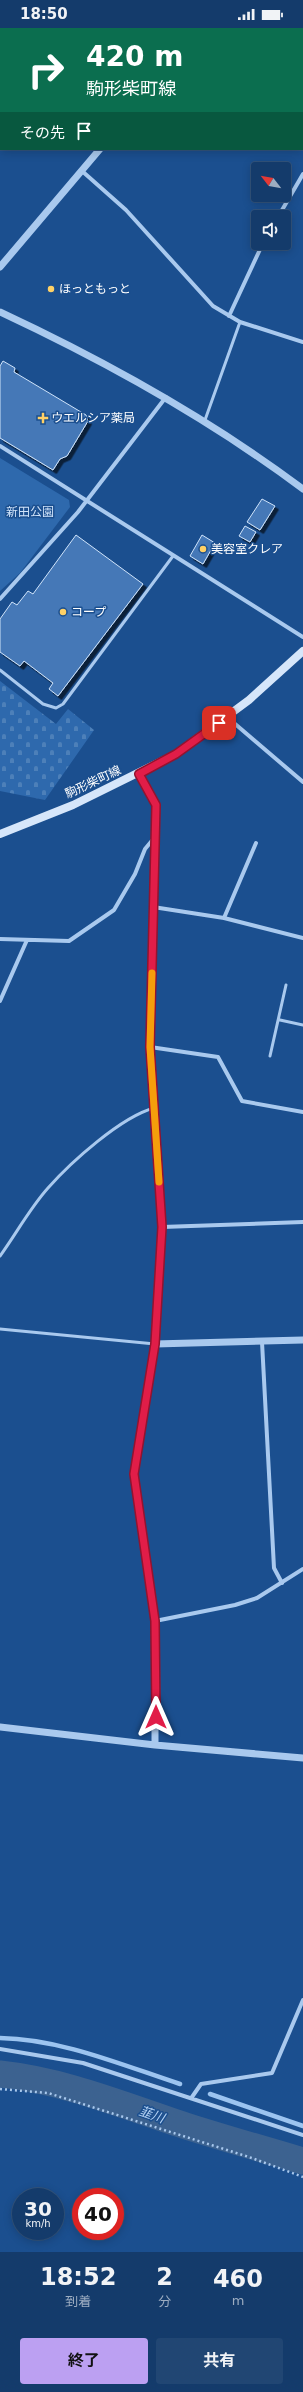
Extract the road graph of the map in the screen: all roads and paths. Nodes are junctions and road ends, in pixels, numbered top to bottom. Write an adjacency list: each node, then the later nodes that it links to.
1 (99, 150): 2 (street)
2 (82, 171): 6 (street); 8 (street)
3 (303, 174): 4 (street)
4 (282, 210)
5 (260, 250): 8 (street)
6 (0, 267)
7 (0, 312): 11 (street)
8 (229, 316): 9 (street)
9 (240, 322): 10 (street); 12 (lane)
10 (303, 342)
11 (166, 396): 12 (street); 15 (street)
12 (205, 420): 14 (street)
13 (0, 446): 15 (street)
14 (303, 489)
15 (86, 501): 16 (street); 17 (street)
16 (173, 556): 18 (street); 20 (lane)
17 (0, 599)
18 (303, 637)
19 (303, 651): 21 (main road, 駒形柴町線)
20 (0, 670)
21 (227, 717): 22 (main road, 駒形柴町線); 23 (street)
22 (139, 774): 24 (main road, 駒形柴町線); 25 (street)
23 (303, 782)
24 (0, 834)
25 (156, 837): 27 (street); 31 (street)
26 (256, 843): 28 (street)
27 (154, 907): 28 (street); 36 (street)
28 (224, 918): 29 (street)
29 (303, 938)
30 (0, 939): 31 (street)
31 (27, 940): 33 (street)
32 (286, 985): 34 (lane)
33 (0, 1001)
34 (280, 1020): 35 (lane); 37 (lane)
35 (303, 1025)
36 (150, 1047): 38 (street); 39 (street)
37 (270, 1056)
38 (154, 1108): 41 (street); 42 (lane)
39 (303, 1112)
40 (303, 1222): 41 (street)
41 (162, 1227): 46 (street)
42 (0, 1256)
43 (0, 1329): 46 (lane)
44 (303, 1340): 45 (street)
45 (262, 1342): 46 (street); 48 (street)
46 (155, 1344): 49 (street)
47 (303, 1569): 48 (street)
48 (282, 1583): 49 (street)
49 (155, 1621): 51 (street)
50 (0, 1727): 51 (street)
51 (155, 1745): 52 (street)
52 (303, 1758)
53 (303, 2000): 56 (street)
54 (0, 2049): 56 (street)
55 (0, 2089): 58 (path)
56 (192, 2097): 57 (street)
57 (303, 2135)
58 (303, 2177)

